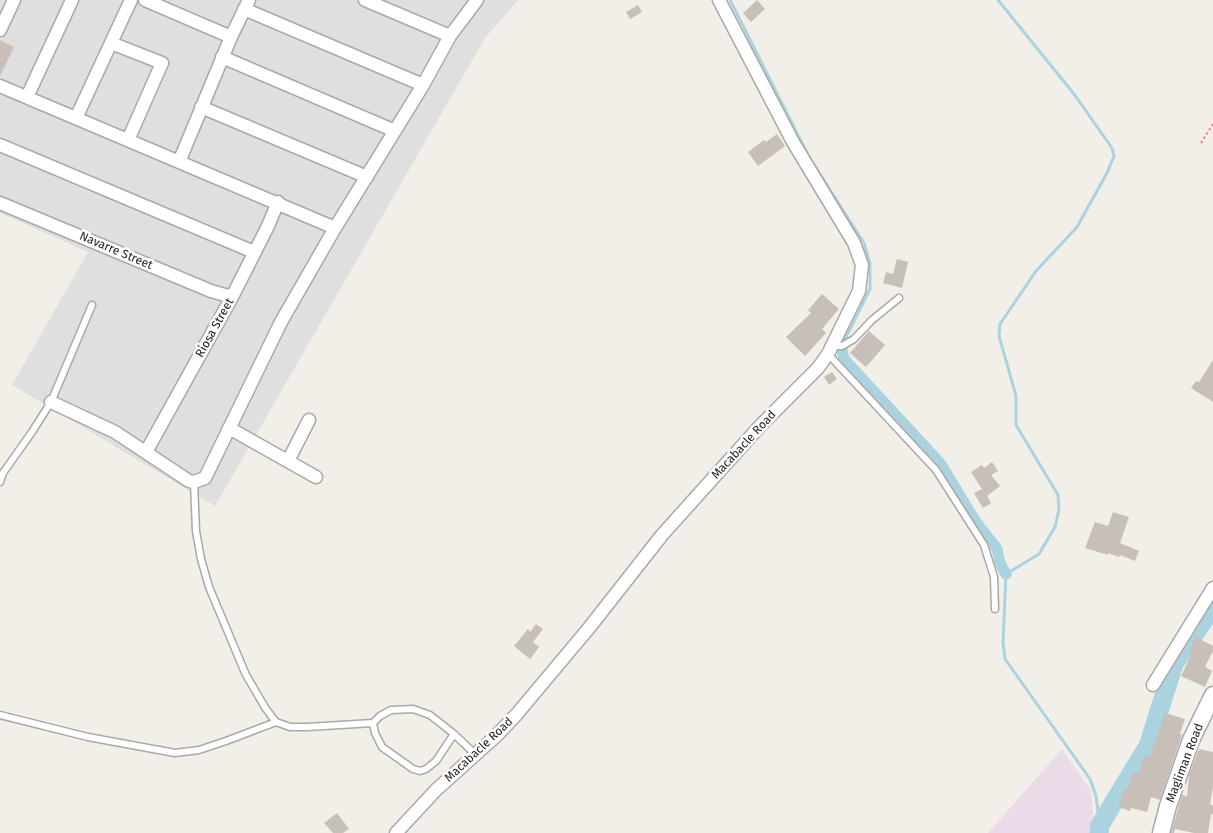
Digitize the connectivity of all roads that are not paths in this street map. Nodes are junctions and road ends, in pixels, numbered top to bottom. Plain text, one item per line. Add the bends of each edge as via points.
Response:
1 (14, 0) edge
2 (72, 0) edge
3 (131, 0) edge
4 (145, 0) edge
5 (365, 0) edge
6 (477, 0) edge
7 (719, 0) edge
8 (247, 4) edge
9 (0, 30) edge
10 (450, 36) junction
11 (230, 37) junction
12 (111, 43) junction
13 (222, 57) junction
14 (423, 85) junction
15 (0, 86) edge
16 (27, 97) junction
17 (201, 107) junction
18 (76, 118) junction
19 (395, 131) junction
20 (128, 140) junction
21 (0, 145) edge
22 (179, 162) junction
23 (367, 177) junction
24 (278, 202) junction
25 (0, 203) edge
26 (336, 228) junction
27 (254, 252) junction
28 (232, 298) junction
29 (900, 298) dead end
30 (92, 305) dead end
31 (831, 349) junction
32 (51, 402) junction
33 (309, 420) dead end
34 (229, 428) junction
35 (146, 452) junction
36 (288, 461) junction
37 (316, 477) dead end
38 (0, 482) edge
39 (194, 482) junction
40 (1213, 588) edge
41 (995, 609) dead end
42 (1152, 684) dead end
43 (1213, 695) edge
44 (0, 715) edge
45 (276, 722) junction
46 (373, 724) junction
47 (454, 734) junction
48 (475, 754) junction
49 (396, 833) edge
50 (1161, 833) edge

1 - 9 street
2 - 16 street
3 - 12 street
4 - 11 street
5 - 10 street
6 - 10 street
7 - 31 street, Macabacle Road via 793,142 859,253 862,265 859,291
8 - 11 street
8 - 14 street
10 - 14 street
11 - 13 street
12 - 18 street
12 - 20 street via 162,63
13 - 17 street
13 - 19 street
14 - 19 street
15 - 16 street
16 - 18 street
17 - 22 street
17 - 23 street
18 - 20 street
19 - 23 street
20 - 22 street
21 - 27 street
22 - 24 street
23 - 26 street
24 - 26 street
24 - 27 street, Riosa Street
25 - 28 street, Navarre Street
26 - 34 street via 281,322
27 - 28 street, Riosa Street
28 - 35 street, Riosa Street
29 - 31 lane via 854,339
30 - 32 lane
31 - 41 lane via 936,470 984,545 994,576
31 - 48 street, Macabacle Road via 818,368 760,426 662,535 543,685
32 - 35 street via 115,432
32 - 38 lane
33 - 36 street
34 - 36 street
34 - 39 street via 205,478
35 - 39 street
36 - 37 street
39 - 45 lane via 196,531 208,588 246,675
40 - 42 street
43 - 50 street, Magliman Road via 1192,740
44 - 45 lane via 88,737 175,753 226,742
45 - 46 lane via 290,727
46 - 47 lane via 391,710 412,709 430,715
46 - 47 lane via 382,747 420,771 436,761
47 - 48 lane
48 - 49 street, Macabacle Road

